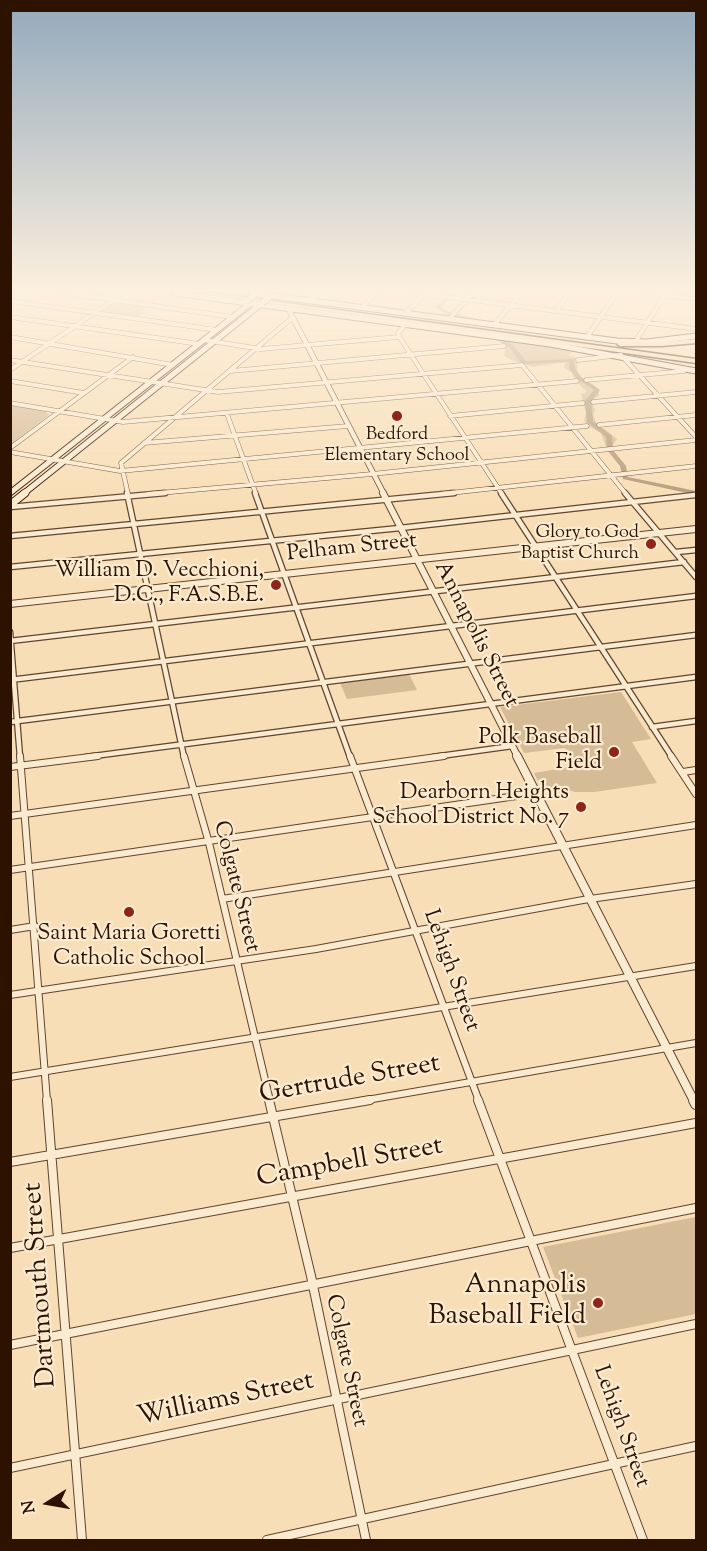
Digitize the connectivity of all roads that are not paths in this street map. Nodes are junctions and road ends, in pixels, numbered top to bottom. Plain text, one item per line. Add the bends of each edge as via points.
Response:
1 (43, 365) edge
2 (122, 365) edge
3 (173, 365) edge
4 (177, 365) edge
5 (236, 365) edge
6 (291, 365) edge
7 (318, 365) edge
8 (417, 365) edge
9 (518, 365) edge
10 (522, 365) edge
11 (629, 365) edge
12 (668, 365) edge
13 (184, 366) joint
14 (229, 371) junction
15 (684, 371) dead end
16 (696, 371) edge
17 (423, 374) junction
18 (638, 375) junction
19 (108, 376) junction
20 (586, 380) dead end
21 (10, 381) edge
22 (577, 381) dead end
23 (151, 382) junction
24 (326, 383) junction
25 (162, 384) junction
26 (539, 385) junction
27 (206, 391) junction
28 (696, 392) edge
29 (84, 393) junction
30 (436, 395) junction
31 (658, 396) junction
32 (593, 402) dead end
33 (10, 403) edge
34 (583, 403) dead end
35 (337, 404) junction
36 (556, 405) junction
37 (60, 411) junction
38 (226, 414) junction
39 (696, 415) edge
40 (450, 416) junction
41 (678, 417) junction
42 (174, 418) junction
43 (105, 419) junction
44 (116, 421) junction
45 (599, 425) dead end
46 (348, 426) junction
47 (587, 426) dead end
48 (572, 427) junction
49 (234, 436) junction
50 (696, 438) edge
51 (465, 439) junction
52 (144, 443) junction
53 (360, 449) junction
54 (10, 450) edge
55 (591, 450) junction
56 (53, 460) junction
57 (242, 460) junction
58 (64, 462) junction
59 (480, 462) junction
60 (120, 463) junction
61 (696, 466) edge
62 (112, 470) junction
63 (122, 471) junction
64 (372, 474) junction
65 (611, 475) junction
66 (252, 485) junction
67 (497, 488) junction
68 (10, 493) edge
69 (695, 495) dead end
70 (128, 497) junction
71 (386, 500) junction
72 (632, 502) junction
73 (10, 506) edge
74 (261, 512) junction
75 (514, 515) junction
76 (134, 525) junction
77 (400, 528) junction
78 (696, 529) edge
79 (657, 532) junction
80 (10, 537) edge
81 (272, 541) junction
82 (533, 545) junction
83 (696, 550) edge
84 (676, 552) junction
85 (139, 555) junction
86 (415, 559) junction
87 (684, 562) junction
88 (10, 567) edge
89 (284, 573) junction
90 (554, 577) junction
91 (696, 577) edge
92 (146, 589) junction
93 (432, 590) junction
94 (696, 596) edge
95 (10, 604) edge
96 (295, 607) junction
97 (576, 611) junction
98 (154, 624) junction
99 (449, 626) junction
100 (10, 632) edge
101 (696, 635) edge
102 (11, 640) edge
103 (309, 642) junction
104 (600, 647) junction
105 (163, 661) junction
106 (469, 663) junction
107 (696, 677) edge
108 (12, 680) edge
109 (324, 681) junction
110 (625, 685) junction
111 (172, 702) junction
112 (490, 703) junction
113 (696, 721) edge
114 (14, 722) edge
115 (338, 724) junction
116 (652, 727) junction
117 (182, 746) junction
118 (512, 746) junction
119 (21, 766) junction
120 (10, 768) edge
121 (354, 768) junction
122 (696, 770) edge
123 (683, 772) junction
124 (194, 791) junction
125 (537, 793) junction
126 (696, 794) edge
127 (26, 814) junction
128 (10, 816) edge
129 (374, 818) junction
130 (696, 825) edge
131 (209, 843) junction
132 (563, 845) junction
133 (31, 868) junction
134 (10, 870) edge
135 (394, 872) junction
136 (696, 884) edge
137 (222, 899) junction
138 (591, 899) junction
139 (35, 926) junction
140 (10, 930) edge
141 (417, 931) junction
142 (236, 961) junction
143 (696, 966) edge
144 (631, 976) junction
145 (40, 991) junction
146 (10, 995) edge
147 (444, 1006) junction
148 (254, 1037) junction
149 (696, 1043) edge
150 (668, 1048) junction
151 (47, 1071) junction
152 (10, 1077) edge
153 (472, 1081) junction
154 (696, 1104) edge
155 (273, 1116) junction
156 (696, 1123) edge
157 (53, 1154) junction
158 (500, 1158) junction
159 (10, 1161) edge
160 (292, 1196) junction
161 (696, 1208) edge
162 (59, 1239) junction
163 (531, 1241) junction
164 (10, 1248) edge
165 (313, 1285) junction
166 (696, 1324) edge
167 (67, 1334) junction
168 (10, 1345) edge
169 (572, 1351) junction
170 (337, 1399) junction
171 (696, 1446) edge
172 (76, 1455) junction
173 (614, 1464) junction
174 (10, 1468) edge
175 (362, 1519) junction
176 (82, 1540) edge
177 (267, 1540) edge
178 (366, 1540) edge
179 (643, 1540) edge

1 - 19 street
2 - 19 street
3 - 23 main road
4 - 13 main road
5 - 14 street
6 - 14 street
7 - 24 street, Annapolis Street
8 - 17 street
9 - 17 street
10 - 26 street
11 - 18 street
12 - 16 main road
13 - 25 main road
14 - 27 street
15 - 18 street
17 - 24 street
17 - 30 street
18 - 20 street
18 - 31 street
19 - 23 street
19 - 29 street
21 - 29 street
22 - 26 street
23 - 25 street
23 - 43 main road
24 - 27 street
24 - 35 street, Annapolis Street
25 - 27 street
25 - 44 main road
26 - 30 street
26 - 36 street
27 - 42 street
28 - 31 street
29 - 37 street
30 - 35 street
30 - 40 street
31 - 32 street
31 - 41 street
33 - 37 street
34 - 36 street
35 - 38 street
35 - 46 street, Annapolis Street
36 - 40 street
36 - 48 street
37 - 43 street
37 - 54 street
38 - 42 street
38 - 49 street, Lehigh Street
39 - 41 street
40 - 51 street
41 - 45 street
41 - 50 street
42 - 44 street
42 - 52 street
43 - 44 street
43 - 56 main road
44 - 58 main road
46 - 49 street
46 - 53 street, Annapolis Street
47 - 48 street
48 - 51 street
48 - 55 street
49 - 52 street
49 - 57 street, Lehigh Street
50 - 55 street
51 - 53 street
51 - 59 street
52 - 60 street
53 - 57 street
53 - 64 street, Annapolis Street
54 - 56 street
55 - 59 street
55 - 65 street
56 - 58 street
56 - 68 main road
57 - 63 street
57 - 66 street, Lehigh Street
58 - 62 street
58 - 73 main road
59 - 64 street
59 - 67 street
60 - 62 street
60 - 63 street, Colgate Street
61 - 65 street
62 - 63 street
63 - 70 street, Colgate Street
64 - 66 street
64 - 71 street, Annapolis Street
65 - 67 street
65 - 72 street
66 - 70 street
66 - 74 street, Lehigh Street
67 - 71 street
67 - 75 street
69 - 72 street
70 - 73 street
70 - 76 street, Colgate Street
71 - 74 street
71 - 77 street, Annapolis Street
72 - 75 street
72 - 79 street
74 - 76 street
74 - 81 street, Lehigh Street
75 - 77 street
75 - 82 street
76 - 80 street
76 - 85 street, Colgate Street
77 - 81 street
77 - 86 street, Annapolis Street
78 - 79 street, Pelham Street
79 - 82 street, Pelham Street
79 - 84 street
81 - 85 street
81 - 89 street, Lehigh Street
82 - 86 street, Pelham Street
82 - 90 street
83 - 84 street
84 - 87 street
85 - 88 street
85 - 92 street, Colgate Street
86 - 89 street, Pelham Street
86 - 93 street, Annapolis Street
87 - 90 street
87 - 91 street
89 - 92 street, Pelham Street
89 - 96 street, Lehigh Street
90 - 93 street
90 - 97 street
92 - 95 street, Pelham Street
92 - 98 street, Colgate Street
93 - 96 street
93 - 99 street, Annapolis Street
94 - 97 street
96 - 98 street
96 - 103 street, Lehigh Street
97 - 99 street
97 - 104 street
98 - 102 street
98 - 105 street, Colgate Street
99 - 103 street
99 - 106 street, Annapolis Street
100 - 102 street, Dartmouth Street
101 - 104 street
102 - 108 street, Dartmouth Street
103 - 105 street
103 - 109 street, Lehigh Street
104 - 106 street
104 - 110 street
105 - 108 street
105 - 111 street, Colgate Street
106 - 109 street
106 - 112 street, Annapolis Street
107 - 110 street
108 - 114 street, Dartmouth Street
109 - 111 street
109 - 115 street, Lehigh Street
110 - 112 street
110 - 116 street
111 - 114 street
111 - 117 street, Colgate Street
112 - 115 street
112 - 118 street, Annapolis Street
113 - 116 street
114 - 119 street, Dartmouth Street
115 - 117 street
115 - 121 street, Lehigh Street
116 - 123 street
117 - 119 street
117 - 124 street, Colgate Street
118 - 121 street
118 - 125 street, Annapolis Street
119 - 120 street
119 - 127 street, Dartmouth Street
121 - 124 street
121 - 129 street, Lehigh Street
122 - 123 street
123 - 126 street
124 - 127 street
124 - 131 street, Colgate Street
125 - 129 street
125 - 132 street, Annapolis Street
127 - 128 street
127 - 133 street, Dartmouth Street
129 - 131 street
129 - 135 street, Lehigh Street
130 - 132 street
131 - 133 street
131 - 137 street, Colgate Street
132 - 135 street
132 - 138 street, Annapolis Street
133 - 134 street
133 - 139 street, Dartmouth Street
135 - 137 street
135 - 141 street, Lehigh Street
136 - 138 street
137 - 142 street, Colgate Street
138 - 141 street
138 - 144 street, Annapolis Street
139 - 140 street
139 - 145 street, Dartmouth Street
141 - 142 street
141 - 147 street, Lehigh Street
142 - 145 street
142 - 148 street, Colgate Street
143 - 144 street
144 - 147 street
144 - 150 street, Annapolis Street
145 - 146 street
145 - 151 street, Dartmouth Street
147 - 148 street
147 - 153 street, Lehigh Street
148 - 151 street
148 - 155 street, Colgate Street
149 - 150 street, Gertrude Street
150 - 153 street, Gertrude Street
150 - 154 street, Annapolis Street
151 - 152 street
151 - 157 street, Dartmouth Street
153 - 155 street, Gertrude Street
153 - 158 street, Lehigh Street
155 - 157 street, Gertrude Street
155 - 160 street, Colgate Street
156 - 158 street, Campbell Street
157 - 159 street, Gertrude Street
157 - 162 street, Dartmouth Street
158 - 160 street, Campbell Street
158 - 163 street, Lehigh Street
160 - 162 street, Campbell Street
160 - 165 street, Colgate Street
161 - 163 street
162 - 164 street, Campbell Street
162 - 167 street, Dartmouth Street
163 - 165 street
163 - 169 street, Lehigh Street
165 - 167 street
165 - 170 street, Colgate Street
166 - 169 street, Williams Street
167 - 168 street
167 - 172 street, Dartmouth Street
169 - 170 street, Williams Street
169 - 173 street, Lehigh Street
170 - 172 street, Williams Street
170 - 175 street, Colgate Street
171 - 173 street
172 - 174 street, Williams Street
172 - 176 street, Dartmouth Street
173 - 175 street
173 - 179 street, Lehigh Street
175 - 177 street
175 - 178 street, Colgate Street

